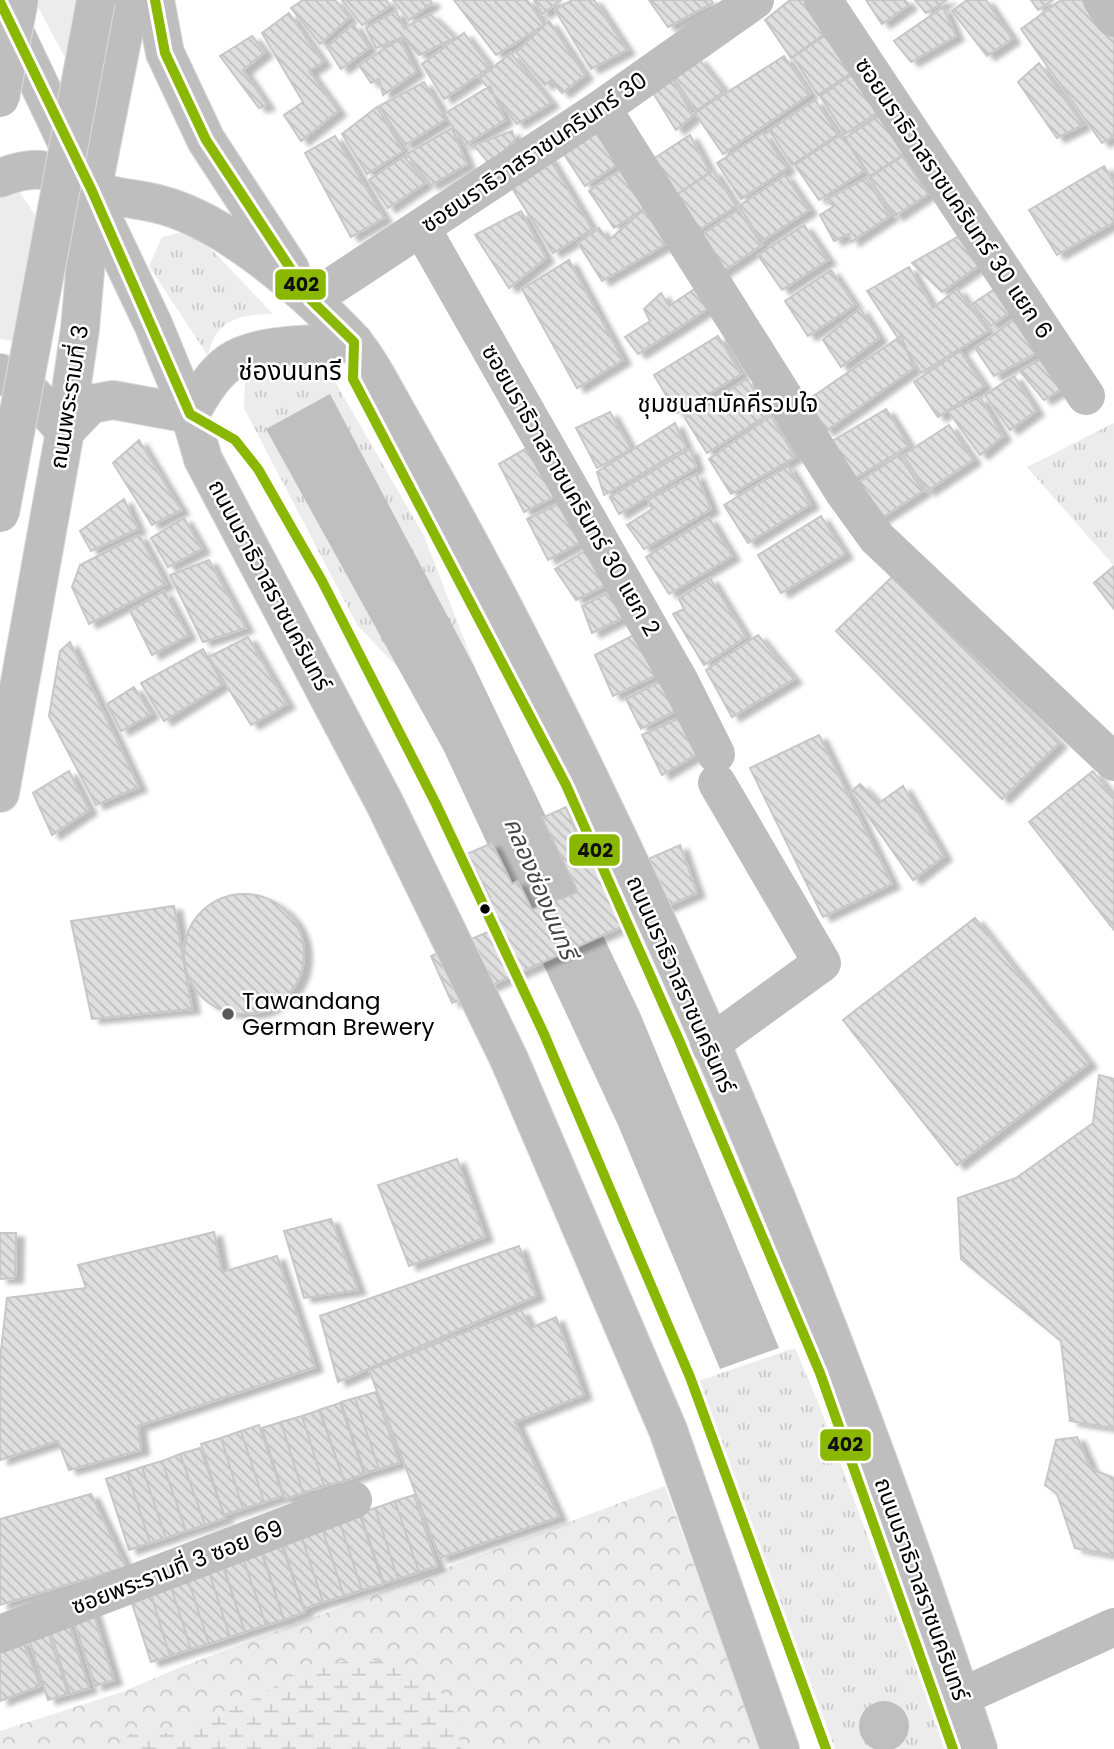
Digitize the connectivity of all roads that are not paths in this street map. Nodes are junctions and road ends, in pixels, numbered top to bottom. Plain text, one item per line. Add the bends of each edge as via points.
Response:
1 (19, 0) edge
2 (96, 0) edge
3 (130, 0) edge
4 (155, 0) edge
5 (755, 0) edge
6 (822, 0) edge
7 (1102, 0) edge
8 (0, 2) edge
9 (1114, 18) edge
10 (0, 98) edge
11 (602, 108) junction
12 (0, 178) edge
13 (92, 191) junction
14 (422, 229) junction
15 (311, 300) junction
16 (354, 342) junction
17 (0, 373) edge
18 (1086, 396) dead end
19 (190, 414) junction
20 (65, 431) junction
21 (0, 513) edge
22 (1114, 762) edge
23 (0, 793) edge
24 (709, 1045) junction
25 (353, 1500) dead end
26 (1114, 1627) edge
27 (0, 1634) edge
28 (961, 1697) junction
29 (780, 1749) edge
30 (978, 1749) edge

1 - 10 main road, bridge
2 - 21 main road, ถนนพระรามที่ 3, bridge
3 - 13 main road, ถนนพระรามที่ 3
4 - 15 main road via 165,53 206,140
5 - 11 main road, ซอยนราธิวาสราชนครินทร์ 30
6 - 18 main road, ซอยนราธิวาสราชนครินทร์ 30 แยก 6
7 - 9 main road
8 - 13 main road, ถนนนราธิวาสราชนครินทร์
11 - 14 main road, ซอยนราธิวาสราชนครินทร์ 30
11 - 22 main road via 877,538
12 - 13 main road, ถนนนราธิวาสราชนครินทร์ via 24,169 53,170
13 - 15 main road, ถนนนราธิวาสราชนครินทร์ via 158,204 191,216 229,235
13 - 19 main road, ถนนนราธิวาสราชนครินทร์
13 - 20 main road, ถนนพระรามที่ 3 via 80,329
14 - 15 main road, ซอยนราธิวาสราชนครินทร์ 30
14 - 24 main road, ซอยนราธิวาสราชนครินทร์ 30 แยก 2 via 680,682 717,769 822,963
15 - 16 main road, ถนนนราธิวาสราชนครินทร์
16 - 19 main road via 262,349 231,361 207,385
16 - 24 main road, ถนนนราธิวาสราชนครินทร์ via 448,502 523,645
17 - 20 main road via 27,388
19 - 20 main road via 113,400 91,404
19 - 29 main road, ถนนนราธิวาสราชนครินทร์ via 203,459 385,804 509,1059 668,1430
20 - 23 main road, ถนนพระรามที่ 3
24 - 28 main road, ถนนนราธิวาสราชนครินทร์ via 828,1334
25 - 27 main road, ซอยพระรามที่ 3 ซอย 69
26 - 28 main road
28 - 30 main road, ถนนนราธิวาสราชนครินทร์

